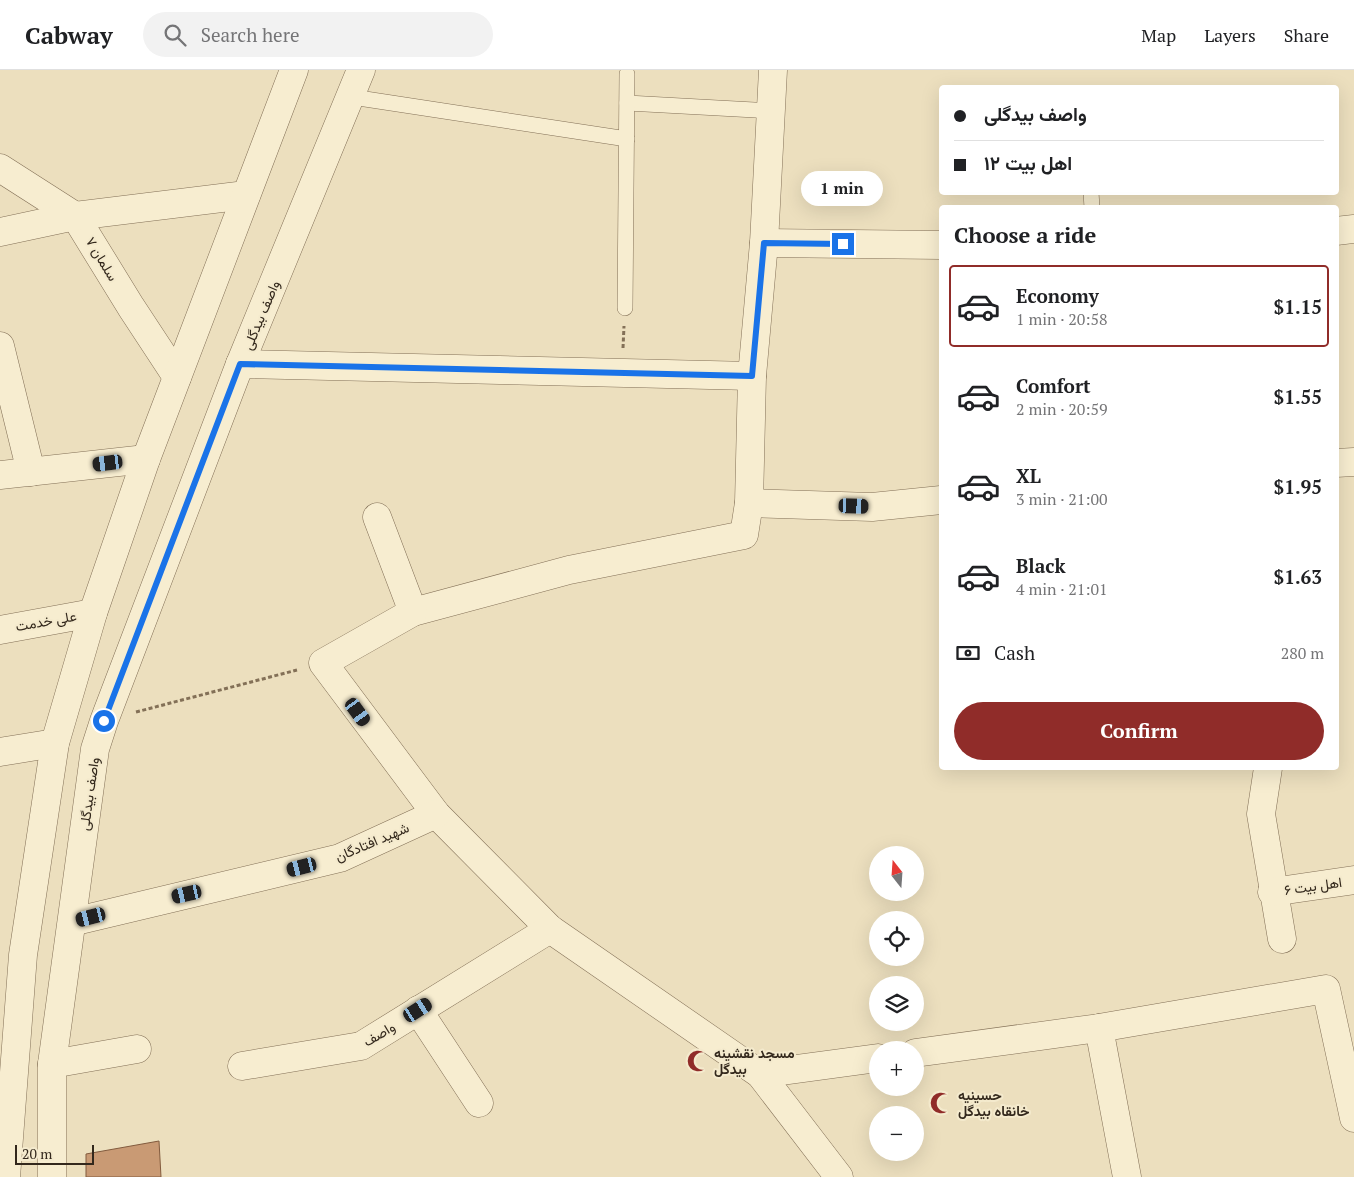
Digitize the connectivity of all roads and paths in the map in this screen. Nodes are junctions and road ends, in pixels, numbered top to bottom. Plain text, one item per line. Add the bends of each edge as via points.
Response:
1 (294, 70) edge
2 (361, 70) edge
3 (773, 70) edge
4 (628, 74) dead end
5 (352, 97) junction
6 (627, 103) junction
7 (771, 111) junction
8 (627, 139) junction
9 (0, 168) edge
10 (246, 195) junction
11 (75, 216) junction
12 (1354, 229) edge
13 (1339, 231) edge
14 (0, 232) edge
15 (764, 243) junction
16 (939, 245) edge
17 (625, 308) joint
18 (0, 346) edge
19 (240, 364) junction
20 (622, 373) junction
21 (752, 376) junction
22 (177, 377) junction
23 (146, 459) junction
24 (1354, 462) edge
25 (1339, 463) edge
26 (31, 472) junction
27 (0, 475) edge
28 (939, 500) edge
29 (749, 503) junction
30 (377, 517) dead end
31 (413, 612) junction
32 (92, 613) junction
33 (0, 630) edge
34 (323, 663) junction
35 (104, 721) junction
36 (55, 743) junction
37 (95, 749) junction
38 (0, 752) edge
39 (1268, 770) edge
40 (436, 814) junction
41 (1354, 880) edge
42 (1272, 892) junction
43 (72, 922) junction
44 (550, 929) junction
45 (1282, 940) dead end
46 (418, 1010) junction
47 (1099, 1028) junction
48 (137, 1049) dead end
49 (924, 1052) edge
50 (869, 1059) edge
51 (52, 1064) junction
52 (242, 1066) dead end
53 (760, 1074) junction
54 (479, 1103) dead end
55 (1354, 1118) edge
56 (6, 1177) edge
57 (52, 1177) edge
58 (839, 1177) edge
59 (1127, 1177) edge

1 - 10 street
2 - 5 street, واصف بیدگلی
3 - 7 street
4 - 6 lane
5 - 8 lane
5 - 19 street, واصف بیدگلی
6 - 7 lane
6 - 8 lane
7 - 15 street
8 - 17 lane
9 - 11 street, سلمان ۷
10 - 11 street
10 - 22 street
11 - 14 street
11 - 22 street, سلمان ۷
12 - 13 street
15 - 16 street
15 - 21 street
17 - 20 path
18 - 26 street
19 - 20 street
19 - 35 street, واصف بیدگلی
20 - 21 street
21 - 29 street
22 - 23 street
23 - 26 street
23 - 32 street
24 - 25 street
26 - 27 street
28 - 29 street via 872,507
29 - 31 street via 744,534 569,570
30 - 31 street
31 - 34 street
32 - 33 street, علی خدمت
32 - 36 street
34 - 35 path
34 - 40 street
35 - 37 street, واصف بیدگلی
36 - 37 street
36 - 38 street
36 - 56 street via 23,955
37 - 43 street, واصف بیدگلی
39 - 42 street via 1260,814
40 - 43 street, شهید افتادگان via 340,858
40 - 44 street
41 - 42 street, اهل بیت ۶
42 - 45 street
43 - 51 street, واصف بیدگلی
44 - 46 street, واصف
44 - 53 street
46 - 52 street, واصف via 361,1046
46 - 54 street
47 - 49 street
47 - 55 street via 1326,989
47 - 59 street
48 - 51 street
50 - 53 street
51 - 57 street, واصف بیدگلی
53 - 58 street

